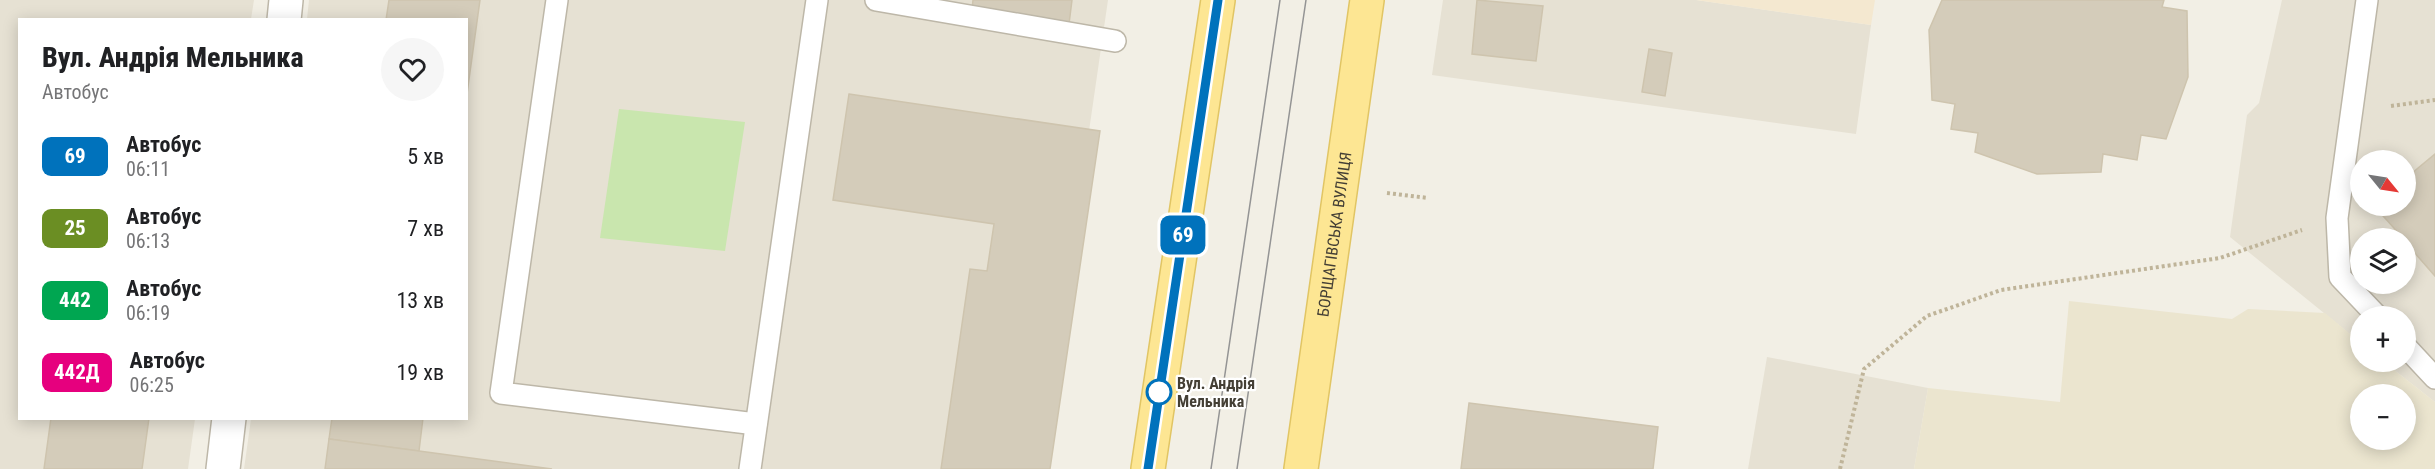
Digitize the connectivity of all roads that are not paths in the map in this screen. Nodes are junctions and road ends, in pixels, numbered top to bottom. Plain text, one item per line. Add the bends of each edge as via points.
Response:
1 (286, 0) edge
2 (557, 0) edge
3 (817, 0) edge
4 (876, 0) edge
5 (1218, 0) edge
6 (1367, 0) edge
7 (2367, 0) edge
8 (284, 18) edge
9 (1115, 41) dead end
10 (2368, 306) edge
11 (2416, 358) edge
12 (2435, 378) edge
13 (230, 420) edge
14 (756, 424) junction
15 (222, 469) edge
16 (750, 469) edge
17 (1148, 469) edge
18 (1301, 469) edge

1 - 8 street
2 - 14 lane via 501,393
3 - 14 lane
4 - 9 lane
5 - 17 main road
6 - 18 main road, БОРЩАГІВСЬКА ВУЛИЦЯ
7 - 10 lane via 2337,218 2340,277
11 - 12 lane
13 - 15 street
14 - 16 lane

